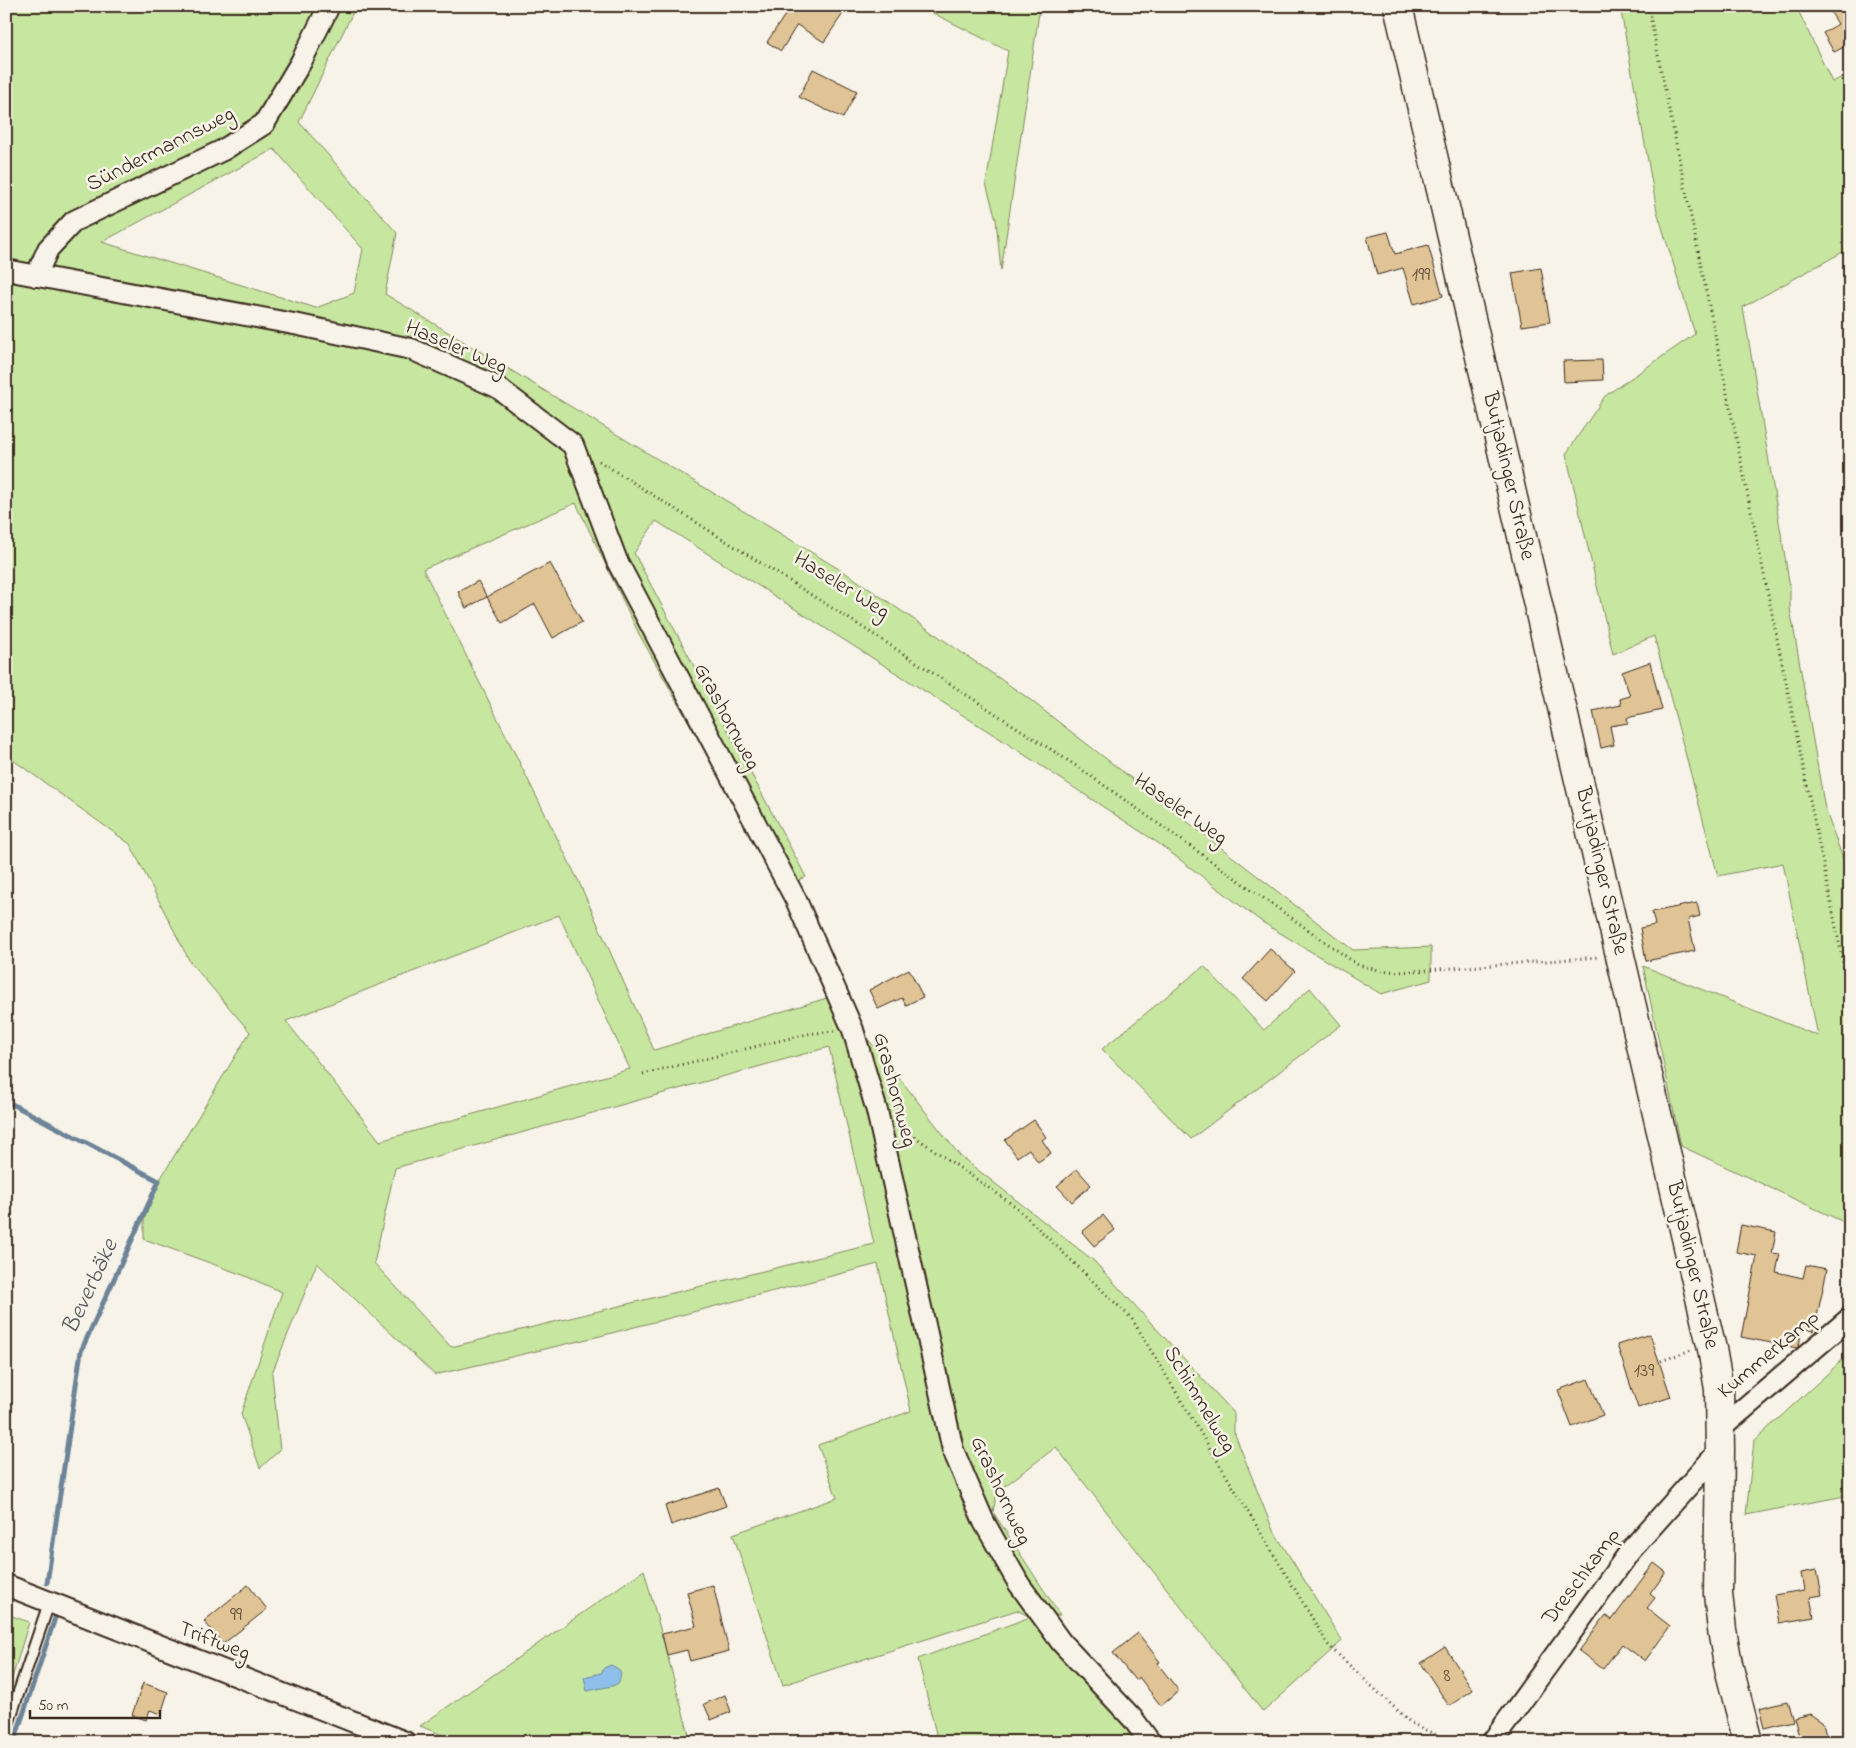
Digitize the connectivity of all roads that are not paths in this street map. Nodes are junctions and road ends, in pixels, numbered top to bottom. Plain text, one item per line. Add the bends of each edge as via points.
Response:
1 (329, 6) edge
2 (1398, 6) edge
3 (6, 270) edge
4 (36, 276) junction
5 (573, 445) joint
6 (1850, 1318) edge
7 (1720, 1439) junction
8 (6, 1585) edge
9 (49, 1603) junction
10 (6, 1730) edge
11 (405, 1742) edge
12 (1150, 1742) edge
13 (1492, 1742) edge
14 (1748, 1742) edge

1 - 4 street, Sündermannsweg via 264,124 223,150 74,220 48,249
2 - 7 street, Butjadinger Straße via 1607,959 1712,1349 1719,1389
3 - 4 street, Haseler Weg
4 - 5 street, Haseler Weg via 410,349 497,387
5 - 12 street, Grashornweg via 617,561 796,900 852,1030 877,1110 953,1450 984,1522 1019,1584 1061,1642 1133,1718
6 - 7 street, Kummerkamp
7 - 13 street, Dreschkamp via 1631,1550
7 - 14 street, Butjadinger Straße via 1719,1603 1728,1664
8 - 9 street, Triftweg
9 - 10 lane
9 - 11 street, Triftweg

